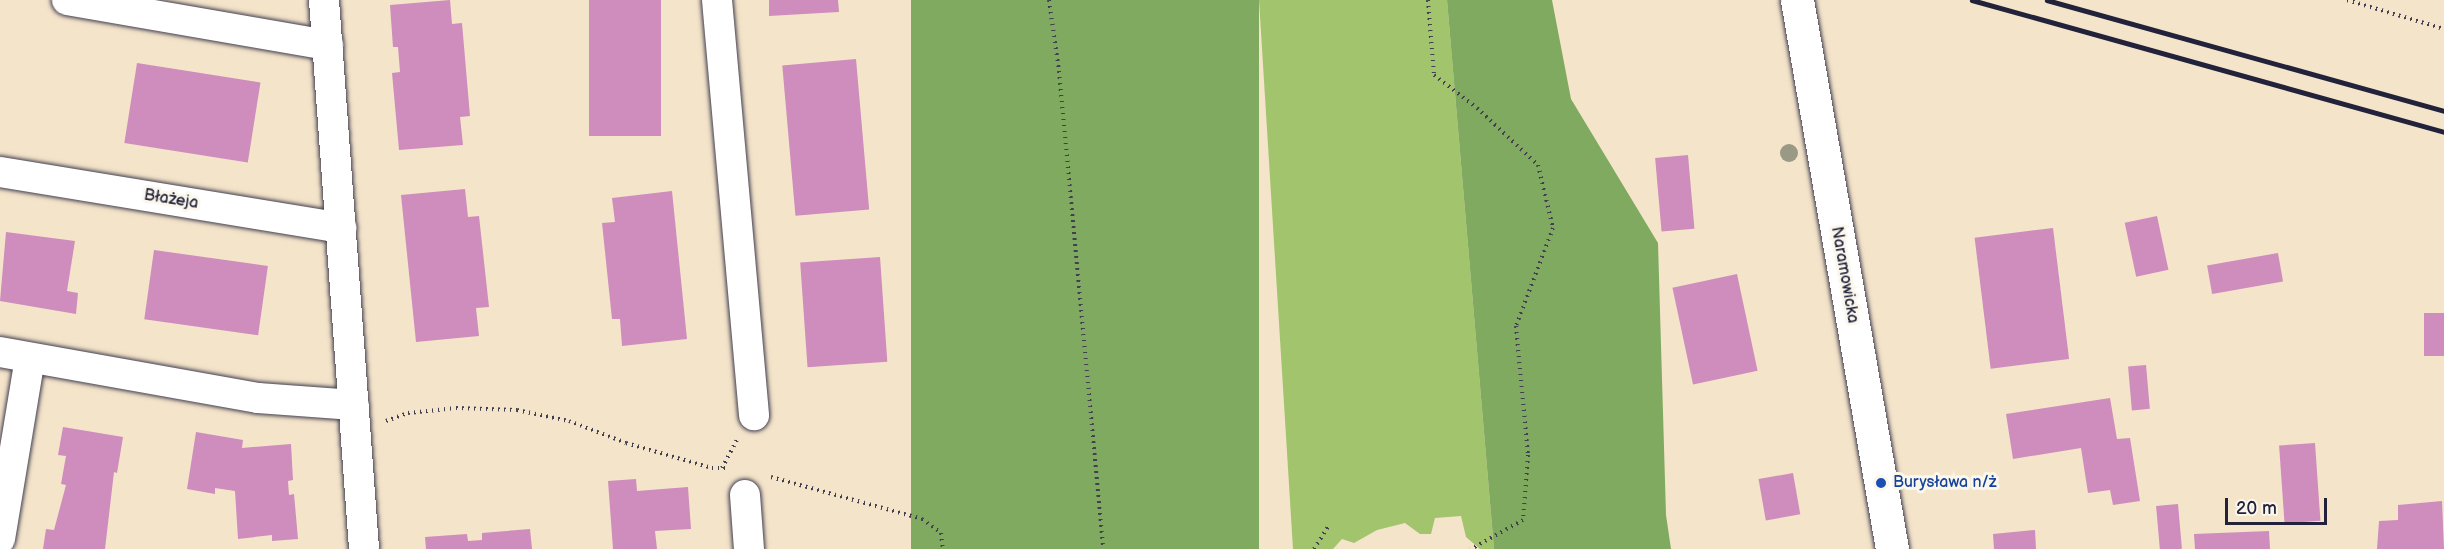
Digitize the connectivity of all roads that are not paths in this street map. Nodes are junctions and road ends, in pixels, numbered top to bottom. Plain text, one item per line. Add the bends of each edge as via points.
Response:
1 (67, 0) edge
2 (324, 0) edge
3 (717, 0) edge
4 (1797, 0) edge
5 (328, 45) junction
6 (0, 172) edge
7 (341, 228) junction
8 (0, 352) edge
9 (30, 358) junction
10 (354, 405) junction
11 (754, 415) road end
12 (739, 482) road end
13 (0, 539) edge
14 (364, 549) edge
15 (749, 549) edge
16 (1892, 549) edge

1 - 5 street
2 - 5 street
3 - 11 street
4 - 16 street, Naramowicka
5 - 7 street
6 - 7 street, Błażeja
7 - 10 street
8 - 9 street
9 - 10 street via 258,398
9 - 13 street
10 - 14 street
12 - 15 street

